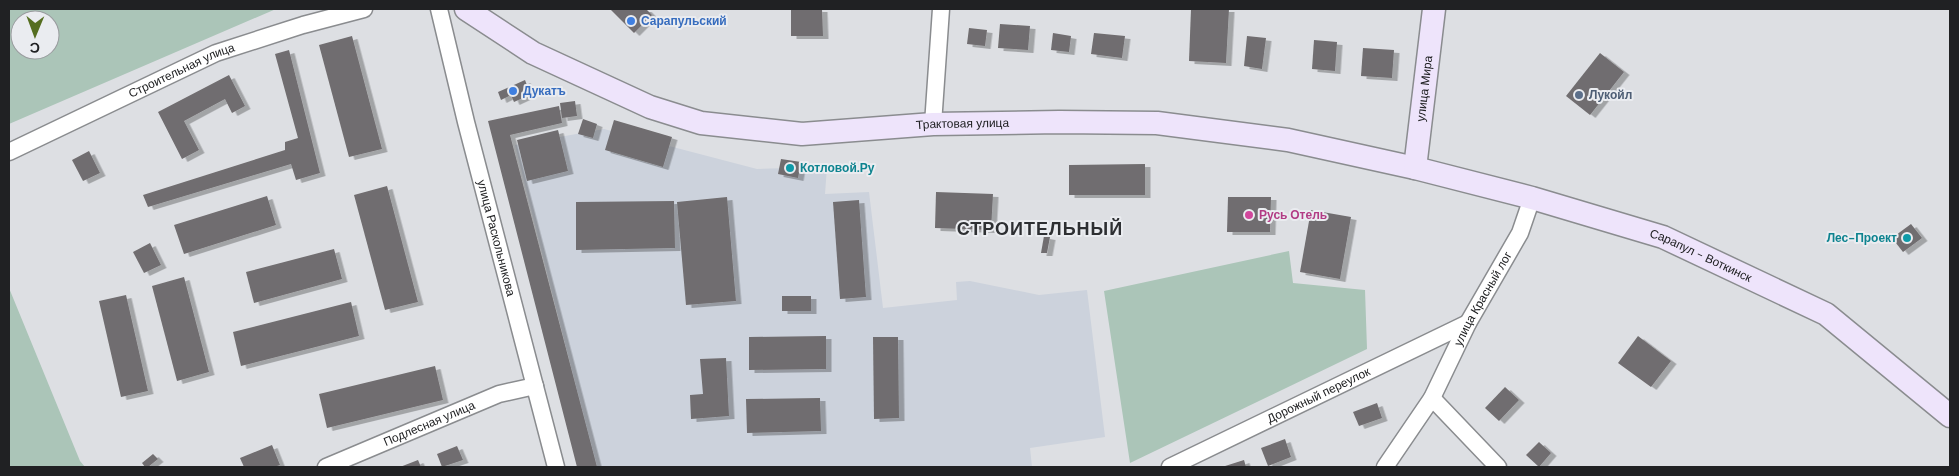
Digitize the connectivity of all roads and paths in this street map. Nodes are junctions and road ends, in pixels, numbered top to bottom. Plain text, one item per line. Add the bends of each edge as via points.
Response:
1 (364, 9) edge
2 (439, 9) edge
3 (466, 9) edge
4 (941, 9) edge
5 (1434, 9) edge
6 (933, 124) junction
7 (9, 152) edge
8 (1414, 168) junction
9 (1532, 198) junction
10 (1468, 323) junction
11 (535, 386) junction
12 (1432, 398) junction
13 (1950, 416) edge
14 (326, 467) edge
15 (556, 467) edge
16 (1170, 467) edge
17 (1385, 467) edge
18 (1498, 467) edge

1 - 7 street, Строительная улица via 216,53
2 - 11 street, улица Раскольникова
3 - 6 main road, Трактовая улица via 533,53 650,107 701,123 802,134
4 - 6 street
5 - 8 main road, улица Мира
6 - 8 main road, Трактовая улица via 1157,123 1288,140
8 - 9 main road, Сарапул - Воткинск
9 - 10 street, улица Красный лог via 1520,233
9 - 13 main road, Сарапул - Воткинск via 1664,237 1826,314
10 - 12 street, улица Красный лог
10 - 16 street, Дорожный переулок
11 - 14 street, Подлесная улица via 499,394
11 - 15 street, улица Раскольникова
12 - 17 street, улица Красный лог
12 - 18 street

